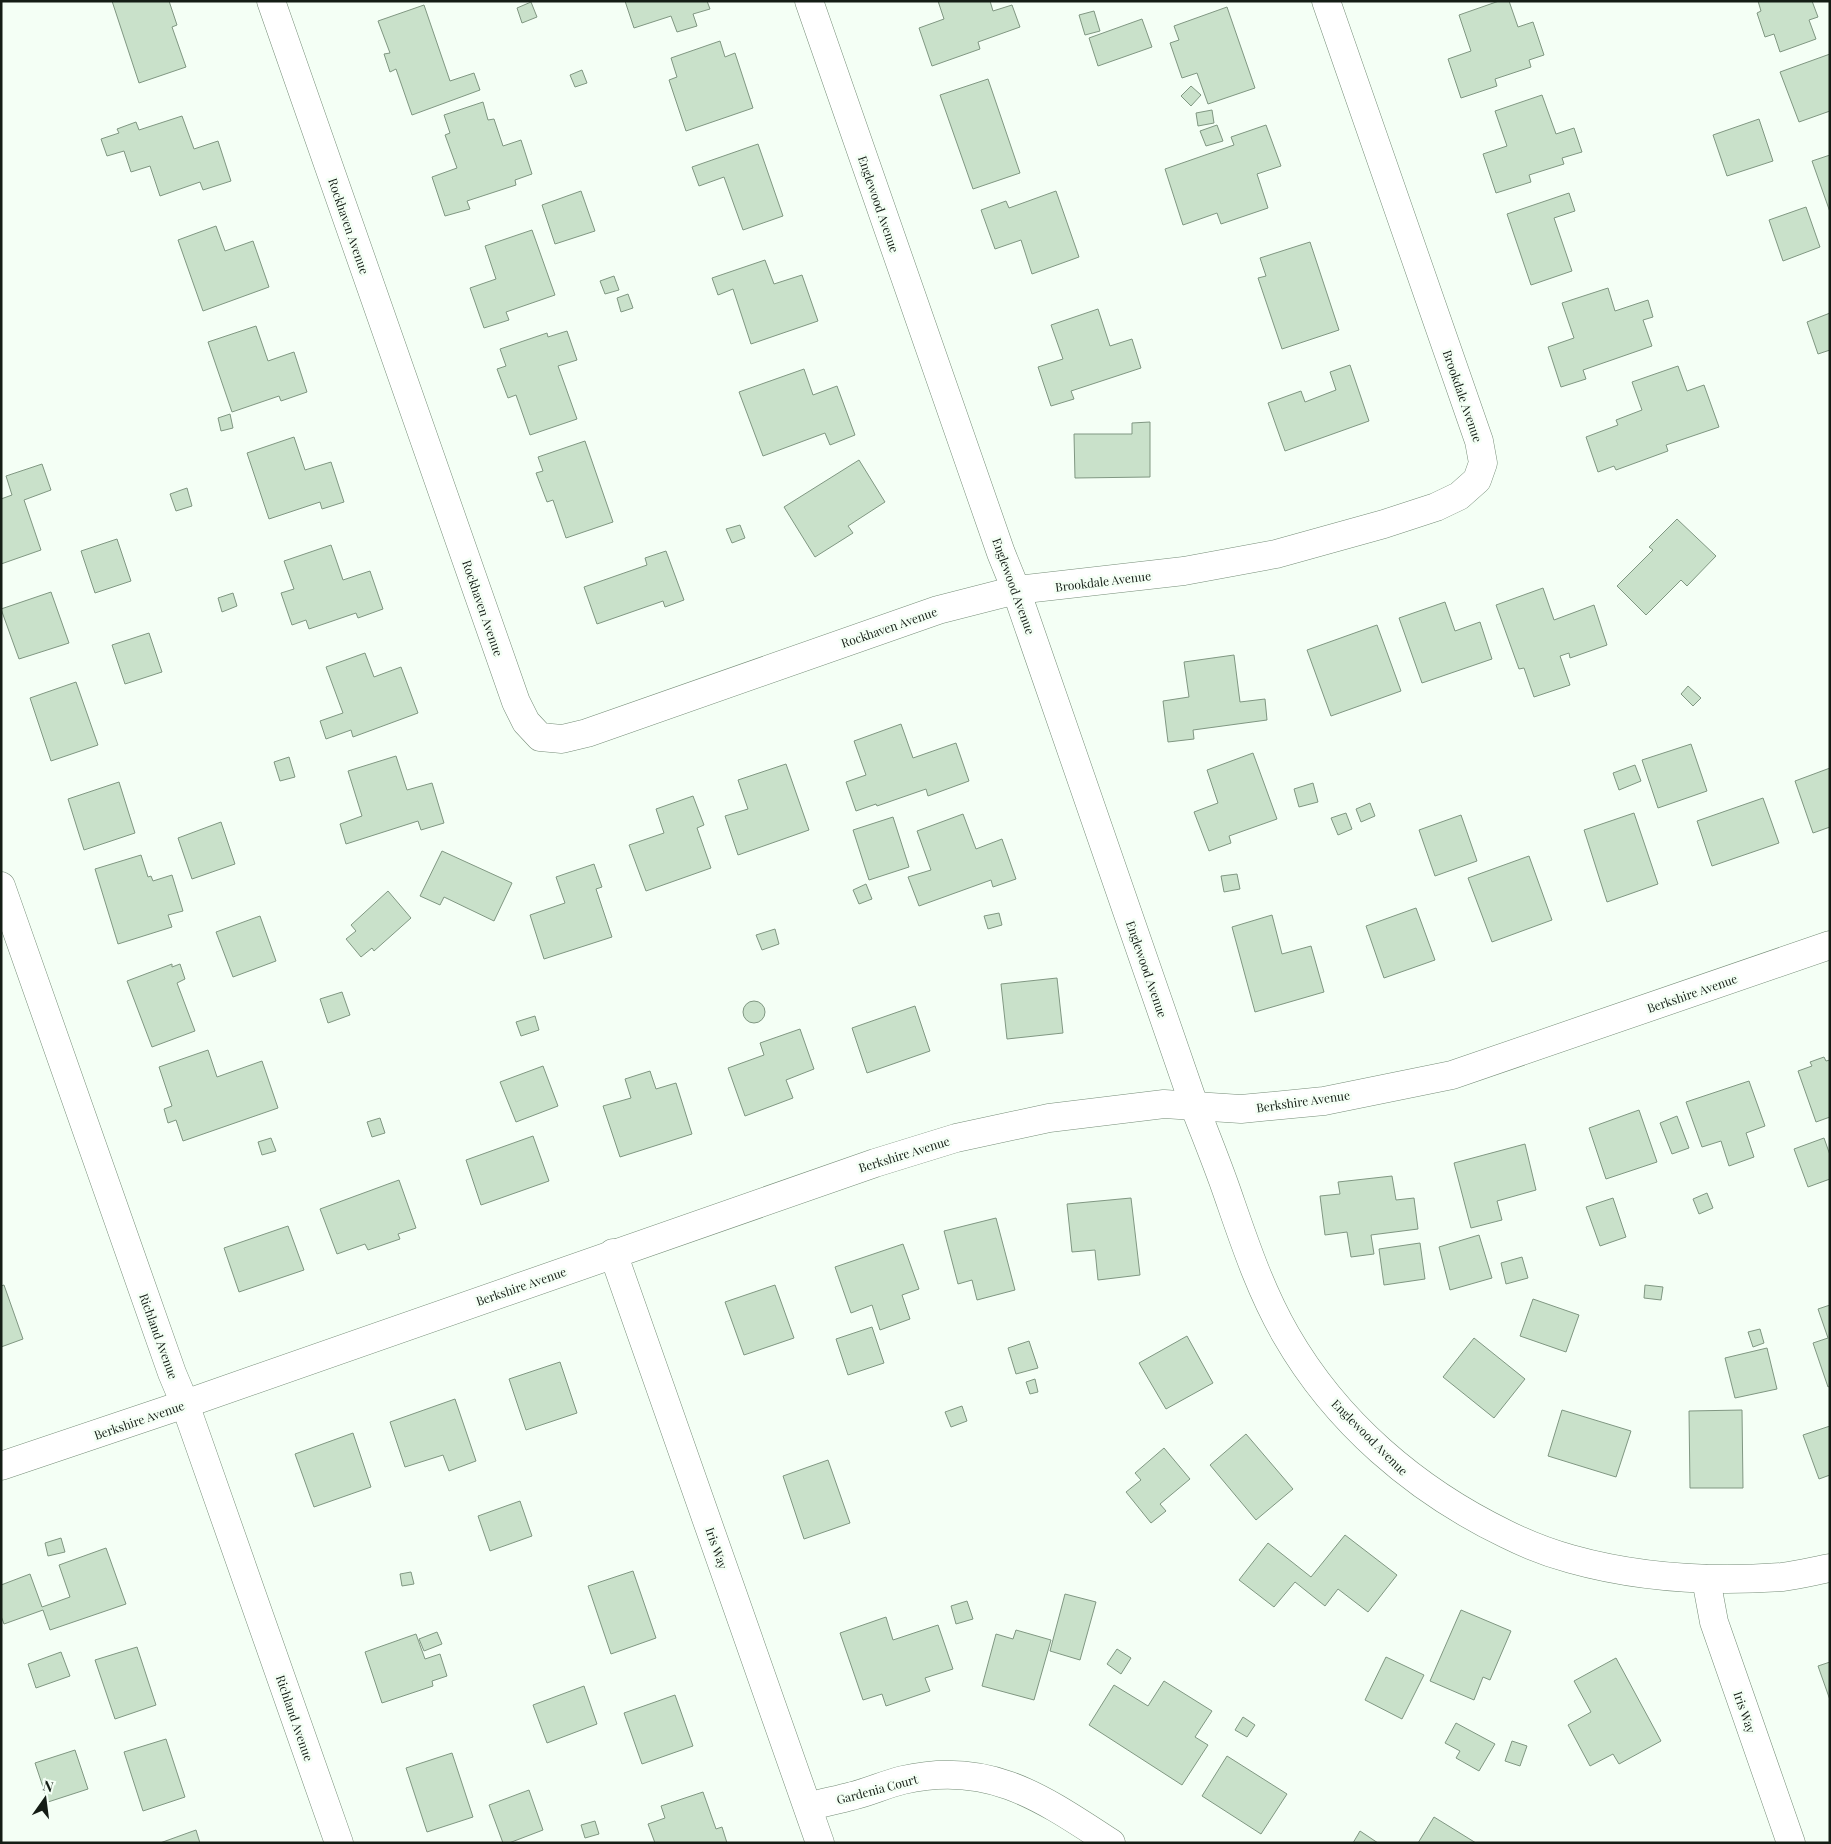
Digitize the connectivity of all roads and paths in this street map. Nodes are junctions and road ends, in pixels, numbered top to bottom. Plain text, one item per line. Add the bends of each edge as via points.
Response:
1 (271, 1) edge
2 (809, 1) edge
3 (1326, 1) edge
4 (1016, 590) junction
5 (1, 886) edge
6 (1830, 945) edge
7 (1194, 1105) junction
8 (613, 1253) junction
9 (185, 1404) junction
10 (1, 1466) edge
11 (1830, 1568) edge
12 (1706, 1579) junction
13 (808, 1806) junction
14 (339, 1843) edge
15 (820, 1843) edge
16 (1111, 1843) edge
17 (1791, 1843) edge

1 - 4 street, Rockhaven Avenue via 516,702 526,722 540,737 562,739 587,733 938,610
2 - 4 street, Englewood Avenue
3 - 4 street, Brookdale Avenue via 1479,441 1483,463 1478,480 1459,496 1436,506 1276,554 1184,571
4 - 7 street, Englewood Avenue
5 - 9 street, Richland Avenue
6 - 7 street, Berkshire Avenue via 1452,1075 1324,1100 1241,1109
7 - 8 street, Berkshire Avenue via 1164,1104 1049,1118 956,1138
7 - 12 street, Englewood Avenue via 1252,1264 1286,1336 1338,1409 1382,1452 1412,1479 1478,1521 1523,1542 1570,1559 1632,1573
8 - 9 street, Berkshire Avenue
8 - 13 street, Iris Way
9 - 10 street, Berkshire Avenue
9 - 14 street, Richland Avenue
11 - 12 street, Englewood Avenue via 1784,1577
12 - 17 street, Iris Way via 1714,1622
13 - 15 street, Iris Way
13 - 16 street, Gardenia Court via 902,1780 960,1775 999,1782 1029,1792

